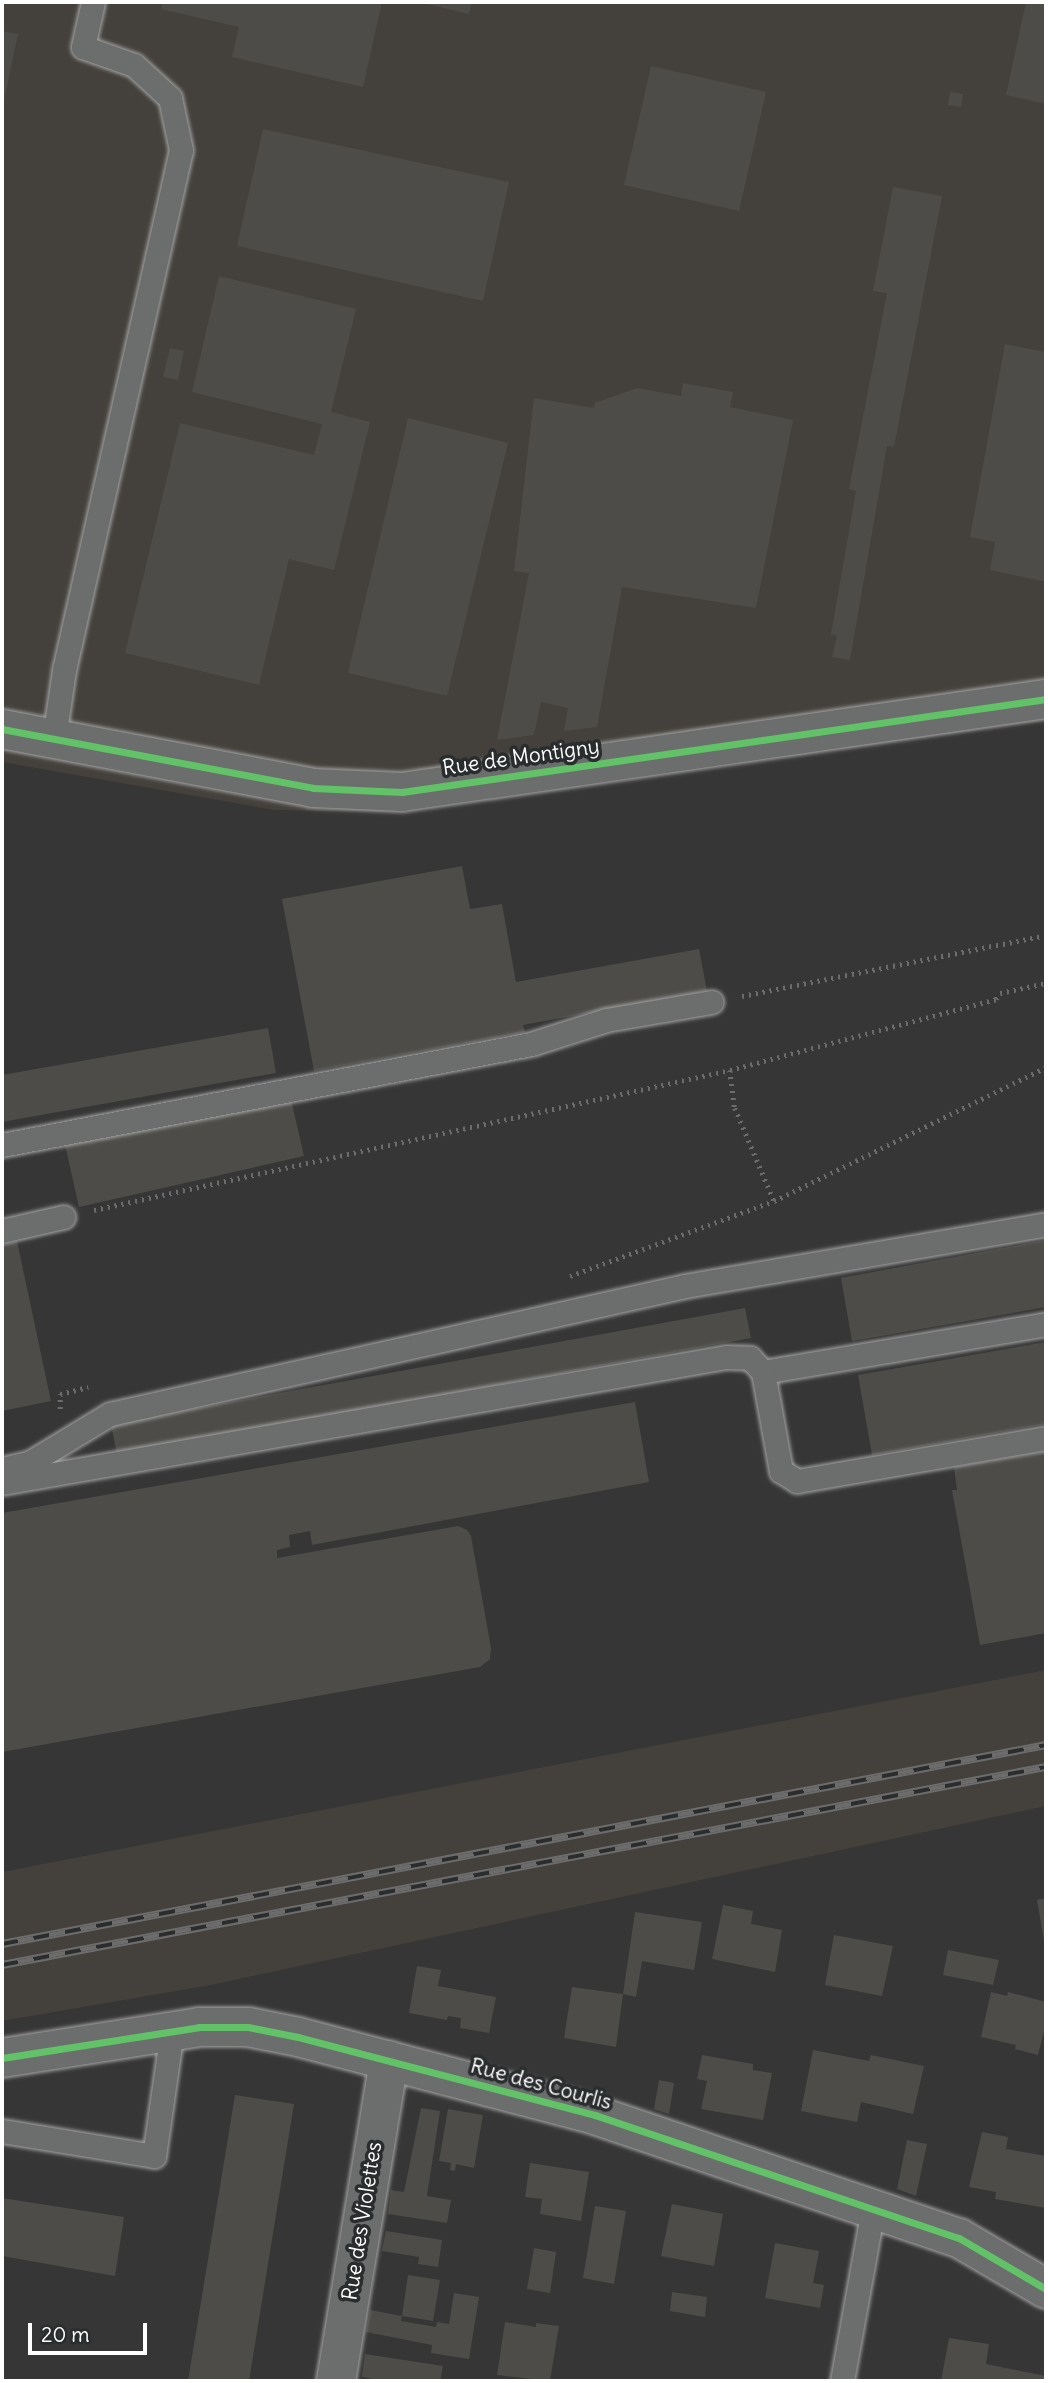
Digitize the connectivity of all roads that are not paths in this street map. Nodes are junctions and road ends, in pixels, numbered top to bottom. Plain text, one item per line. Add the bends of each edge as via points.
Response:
1 (93, 2) edge
2 (1046, 699) edge
3 (2, 729) edge
4 (54, 738) junction
5 (711, 1002) road end
6 (2, 1145) edge
7 (63, 1217) road end
8 (1046, 1224) edge
9 (2, 1231) edge
10 (1046, 1324) edge
11 (764, 1372) junction
12 (1046, 1438) edge
13 (2, 1469) edge
14 (2, 1483) edge
15 (172, 2031) junction
16 (2, 2058) edge
17 (389, 2060) junction
18 (2, 2131) edge
19 (873, 2209) junction
20 (1046, 2289) edge
21 (336, 2381) edge
22 (842, 2381) edge

1 - 4 lane via 83,47 134,65 170,98 181,150 64,670
2 - 4 street, Rue de Montigny via 402,792 313,788
3 - 4 street, Rue de Montigny
5 - 6 lane via 606,1020 531,1044
7 - 9 lane
8 - 13 lane via 685,1286 110,1414 29,1463
10 - 11 lane
11 - 12 lane via 781,1471 797,1480
11 - 14 lane via 750,1357 726,1357
15 - 16 street, Rue des Courlis
15 - 17 street, Rue des Courlis via 248,2027
15 - 18 lane via 154,2156
17 - 19 street, Rue des Courlis via 595,2115
17 - 21 street, Rue des Violettes
19 - 20 street, Rue des Courlis via 959,2238
19 - 22 lane

